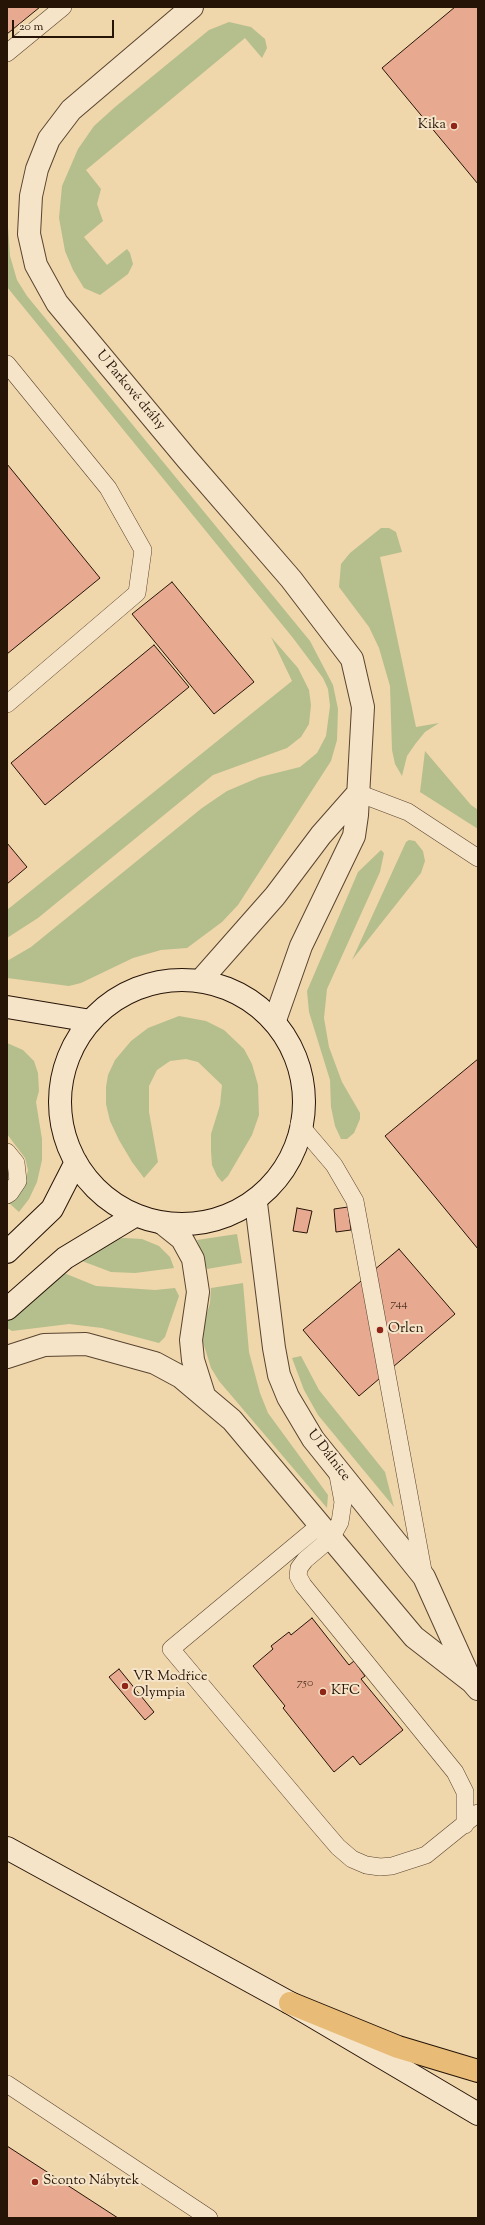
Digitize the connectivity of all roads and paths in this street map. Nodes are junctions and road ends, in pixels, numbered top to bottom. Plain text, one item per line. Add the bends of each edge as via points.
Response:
1 (64, 7) edge
2 (192, 7) edge
3 (7, 53) edge
4 (7, 364) edge
5 (7, 704) edge
6 (358, 793) junction
7 (478, 858) edge
8 (200, 981) junction
9 (7, 1007) edge
10 (91, 1020) junction
11 (274, 1020) junction
12 (299, 1124) junction
13 (7, 1152) edge
14 (76, 1162) junction
15 (7, 1195) edge
16 (256, 1203) junction
17 (136, 1215) junction
18 (162, 1222) junction
19 (7, 1252) edge
20 (7, 1309) edge
21 (7, 1357) edge
22 (204, 1395) junction
23 (336, 1466) junction
24 (325, 1531) junction
25 (424, 1577) junction
26 (475, 1685) edge
27 (478, 1814) edge
28 (465, 1825) junction
29 (7, 1848) edge
30 (290, 2003) junction
31 (478, 2071) edge
32 (7, 2084) edge
33 (478, 2114) edge
34 (209, 2218) edge

1 - 3 lane
2 - 6 street, U Parkové dráhy via 71,110 49,139 34,182 29,234 36,265 57,303 291,579 352,659 363,707
4 - 5 lane via 108,488 143,550 137,592
6 - 7 lane via 408,812
6 - 8 street via 275,896
6 - 11 street, U Parkové dráhy via 354,836 301,946
8 - 10 street via 160,981 144,986 122,995
8 - 11 street via 242,994 264,1009
9 - 10 street
10 - 14 street via 71,1052 64,1070 61,1089 63,1127 67,1145
11 - 12 street via 286,1036 297,1064 302,1104
12 - 16 street via 289,1155 280,1172
12 - 25 lane via 334,1165 355,1201
13 - 15 lane via 16,1163 18,1181
14 - 17 street via 103,1195
14 - 19 street via 52,1209
16 - 18 street via 223,1219 202,1225
16 - 23 street, U Dálnice via 279,1375 288,1397 313,1439
17 - 18 street
17 - 20 street via 65,1258
18 - 22 street, U Dálnice via 182,1239 193,1259 198,1292 191,1340 192,1360
21 - 22 street, U Dálnice via 44,1346 86,1344 155,1363
22 - 24 street, U Dálnice via 232,1420
23 - 24 lane via 342,1490 343,1509 340,1522
23 - 25 street, U Dálnice
24 - 26 street, U Dálnice via 414,1637
24 - 28 lane via 299,1568 298,1576 455,1772 465,1792
24 - 28 lane via 171,1649 325,1832 352,1859 380,1867 409,1862 426,1855
25 - 26 street, U Dálnice
27 - 28 lane
29 - 30 street
30 - 31 highway via 398,2047
30 - 33 street
32 - 34 lane

